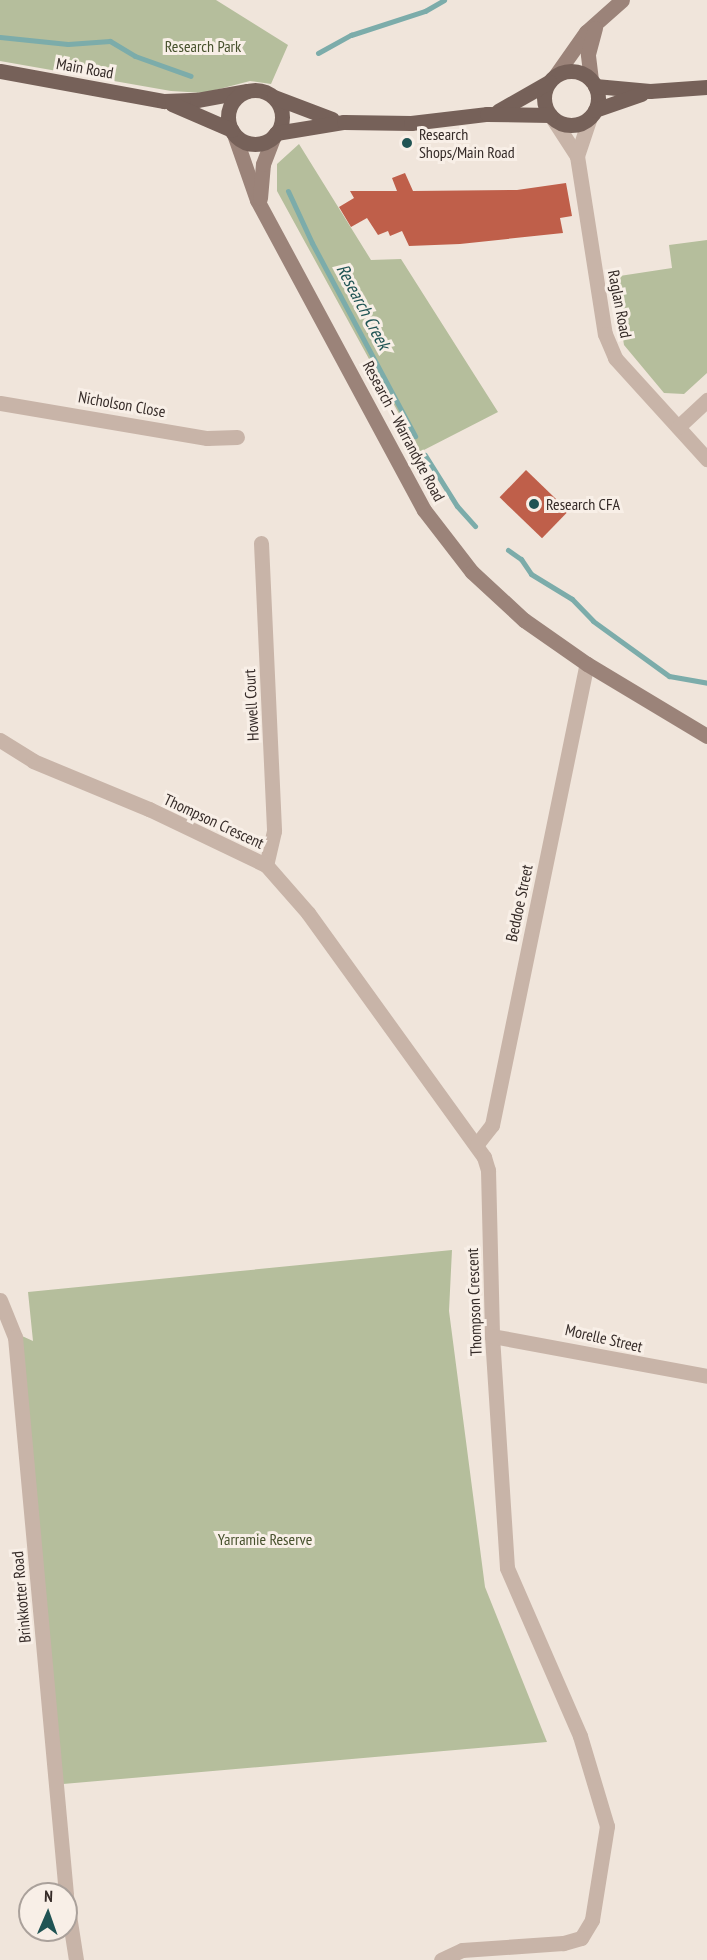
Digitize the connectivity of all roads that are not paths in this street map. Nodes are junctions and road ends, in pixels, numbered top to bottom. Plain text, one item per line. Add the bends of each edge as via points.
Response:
1 (622, 0) edge
2 (600, 20) junction
3 (0, 71) edge
4 (552, 79) junction
5 (593, 83) junction
6 (707, 87) edge
7 (247, 91) junction
8 (650, 91) junction
9 (273, 97) junction
10 (164, 101) junction
11 (593, 113) junction
12 (487, 114) junction
13 (551, 117) junction
14 (344, 122) junction
15 (233, 132) junction
16 (275, 134) junction
17 (577, 156) junction
18 (261, 207) junction
19 (707, 400) edge
20 (0, 404) edge
21 (678, 428) junction
22 (237, 437) dead end
23 (707, 459) edge
24 (261, 543) dead end
25 (587, 664) junction
26 (707, 736) edge
27 (0, 740) edge
28 (266, 866) junction
29 (477, 1144) junction
30 (0, 1300) edge
31 (492, 1336) junction
32 (707, 1376) edge
33 (65, 1882) edge
34 (73, 1942) edge
35 (76, 1960) edge
36 (441, 1960) edge

1 - 2 main road
2 - 4 main road
2 - 5 main road via 589,46
3 - 10 main road, Main Road
4 - 5 main road via 577,72
4 - 12 main road, Main Road via 519,102
4 - 13 main road via 544,102
5 - 8 main road
5 - 11 main road
6 - 8 main road
7 - 9 main road, Main Road via 261,90
7 - 10 main road, Main Road
7 - 15 main road via 231,105 228,118
8 - 11 main road
9 - 14 main road, Main Road
9 - 16 main road via 282,115
10 - 15 main road, Main Road
11 - 13 main road via 576,125
11 - 17 street, Raglan Road
12 - 13 main road, Main Road
12 - 14 main road, Main Road via 411,123
13 - 17 street, Raglan Road
14 - 16 main road, Main Road
15 - 16 main road, Main Road via 254,143
15 - 18 main road, Research – Warrandyte Road
16 - 18 main road, Research – Warrandyte Road via 261,174
17 - 21 street, Raglan Road via 605,334 627,375
18 - 25 main road, Research – Warrandyte Road via 424,510 472,572 524,620
19 - 21 street
20 - 22 street, Nicholson Close via 207,438
21 - 23 street, Raglan Road
24 - 28 street, Howell Court via 274,831
25 - 26 main road, Research – Warrandyte Road
25 - 29 street, Beddoe Street via 492,1125
27 - 28 street, Thompson Crescent via 33,761 149,809
28 - 29 street, Thompson Crescent via 308,913
29 - 31 street, Thompson Crescent via 488,1170
30 - 33 street, Brinkkotter Road via 15,1337
31 - 32 street, Morelle Street
31 - 36 street, Thompson Crescent via 507,1568 580,1736 608,1826 592,1920 581,1938 563,1943 462,1950
34 - 35 street, Brinkkotter Road

